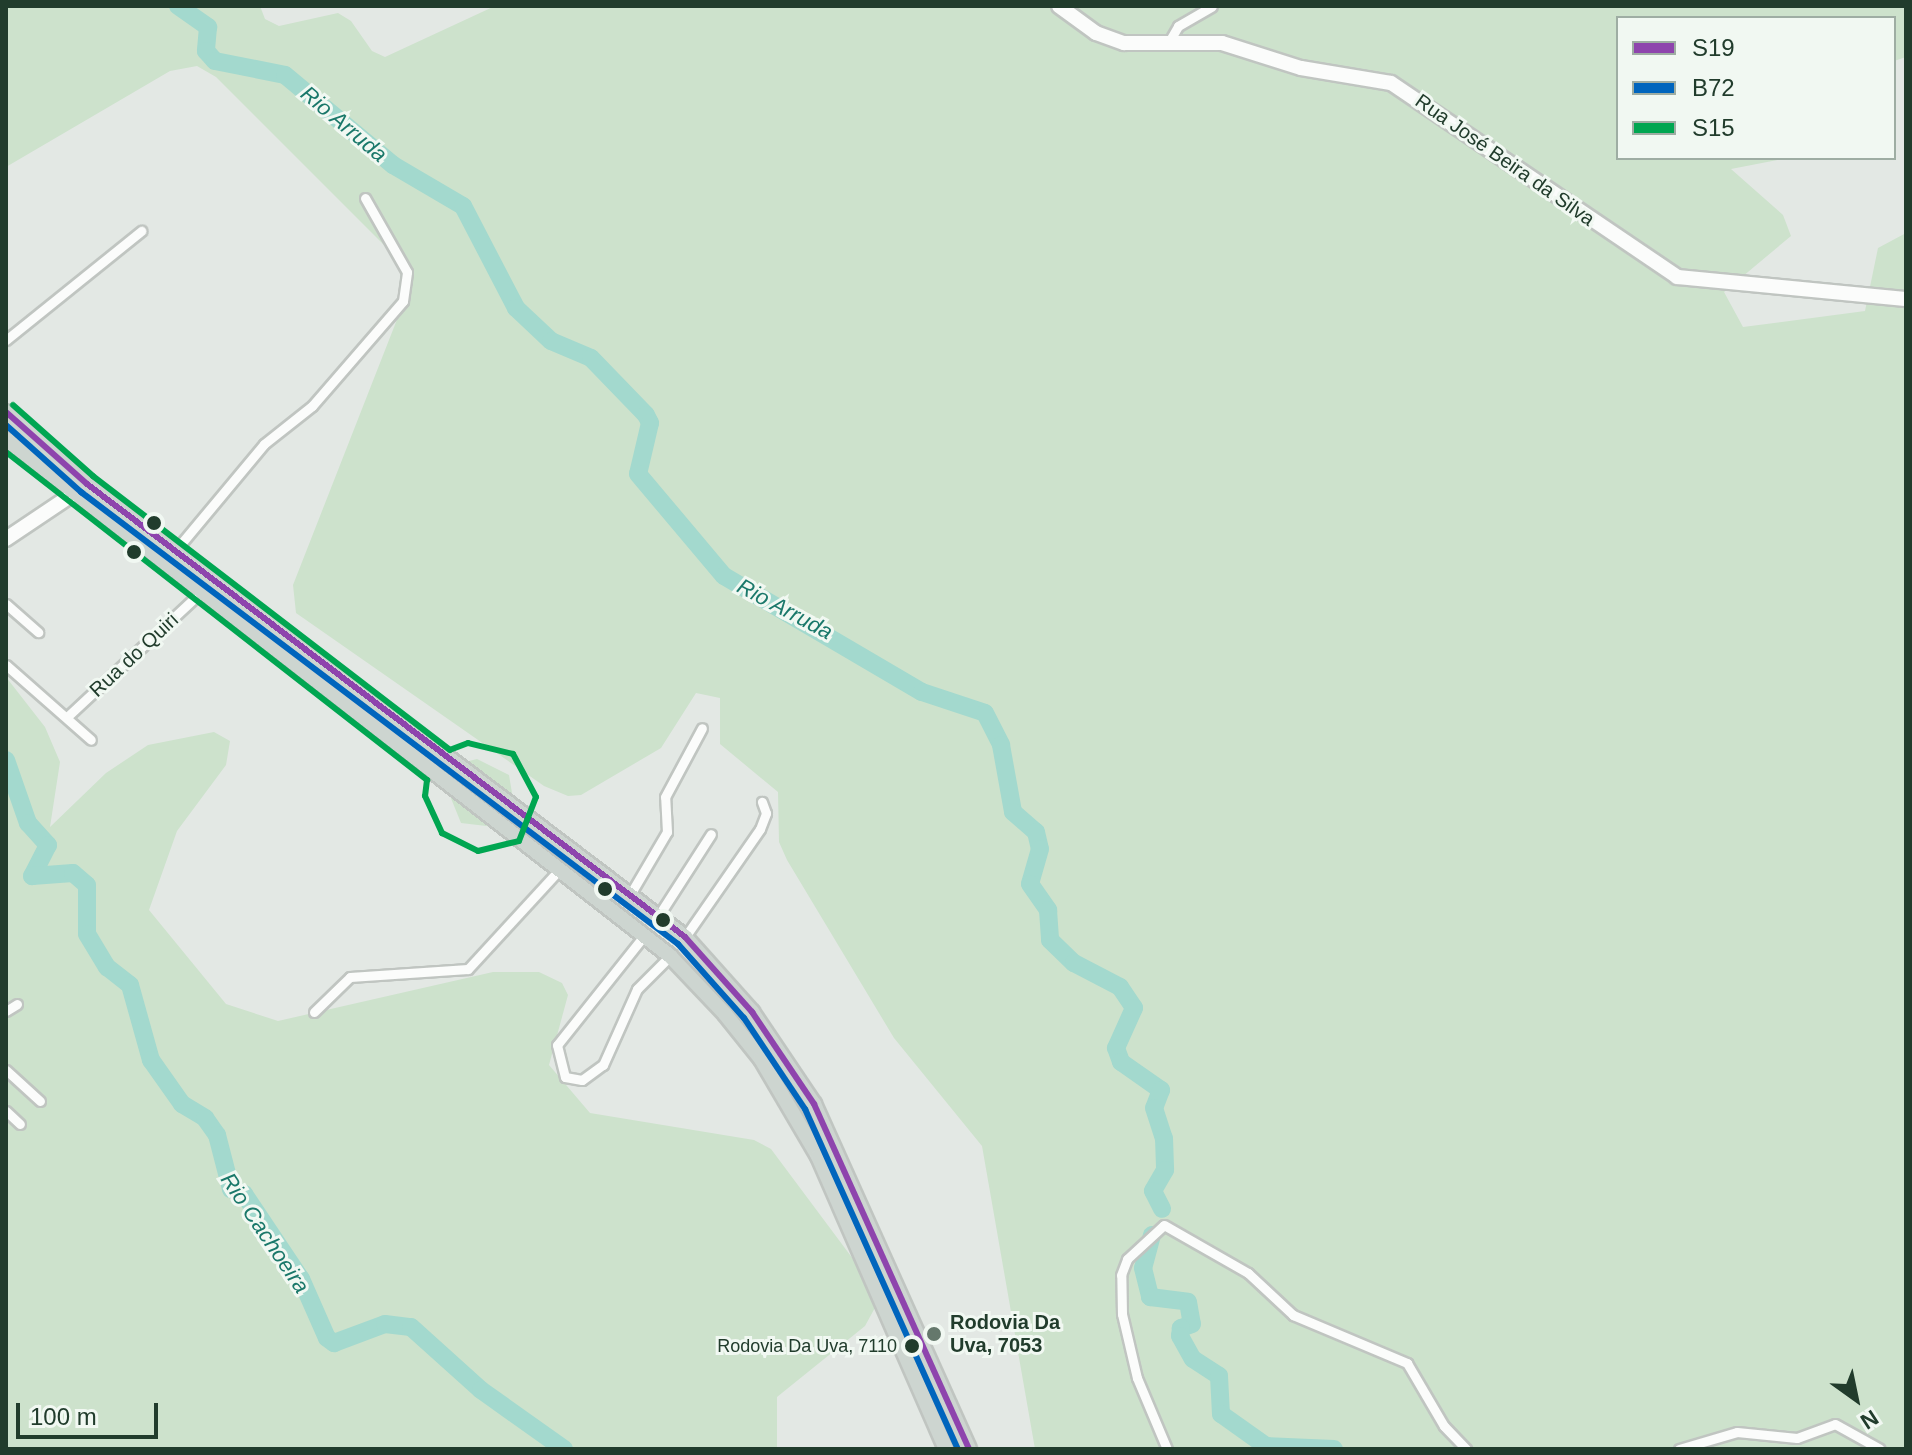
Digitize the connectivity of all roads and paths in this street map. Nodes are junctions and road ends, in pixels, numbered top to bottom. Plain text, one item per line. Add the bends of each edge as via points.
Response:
1 (1059, 6) edge
2 (1212, 6) edge
3 (1170, 40) junction
4 (365, 198) dead end
5 (141, 231) dead end
6 (1906, 299) edge
7 (6, 340) edge
8 (6, 412) edge
9 (6, 439) edge
10 (87, 484) junction
11 (72, 495) junction
12 (6, 539) edge
13 (175, 551) junction
14 (200, 593) junction
15 (6, 604) edge
16 (38, 632) dead end
17 (6, 665) edge
18 (68, 716) junction
19 (702, 728) dead end
20 (91, 740) dead end
21 (762, 802) dead end
22 (711, 834) dead end
23 (559, 870) junction
24 (631, 893) junction
25 (659, 915) junction
26 (643, 937) junction
27 (685, 937) junction
28 (670, 956) junction
29 (17, 1004) dead end
30 (6, 1011) edge
31 (314, 1012) dead end
32 (6, 1070) edge
33 (40, 1101) dead end
34 (6, 1111) edge
35 (20, 1124) dead end
36 (946, 1449) edge
37 (969, 1449) edge
38 (1167, 1449) edge
39 (1466, 1449) edge
40 (1679, 1449) edge
41 (1880, 1449) edge

1 - 3 street, Rua José Beira da Silva via 1096,33 1124,43
2 - 3 street via 1178,26
3 - 6 street, Rua José Beira da Silva via 1222,43 1301,68 1391,83 1677,277
4 - 13 street via 407,272 403,301 312,406 264,444
5 - 7 street
8 - 10 main road
9 - 11 main road
10 - 11 street
10 - 13 main road
11 - 12 street
11 - 14 main road
13 - 24 main road via 523,818
14 - 18 street, Rua do Quiri
14 - 23 main road
15 - 16 street
17 - 18 street
18 - 20 street
19 - 24 street via 665,797 667,832
21 - 27 street via 766,813 760,829
22 - 25 street
23 - 26 main road
23 - 31 street via 468,969 350,977
24 - 25 main road
25 - 27 main road
26 - 28 main road
26 - 28 street via 557,1045 565,1077 582,1080 603,1065 637,989
27 - 37 main road via 752,1012 814,1104
28 - 36 main road via 761,1059 818,1156
29 - 30 street
32 - 33 street
34 - 35 street
38 - 39 street via 1137,1378 1122,1314 1121,1275 1127,1259 1164,1225 1248,1273 1293,1315 1407,1363 1444,1426
40 - 41 street via 1737,1432 1797,1438 1835,1424

